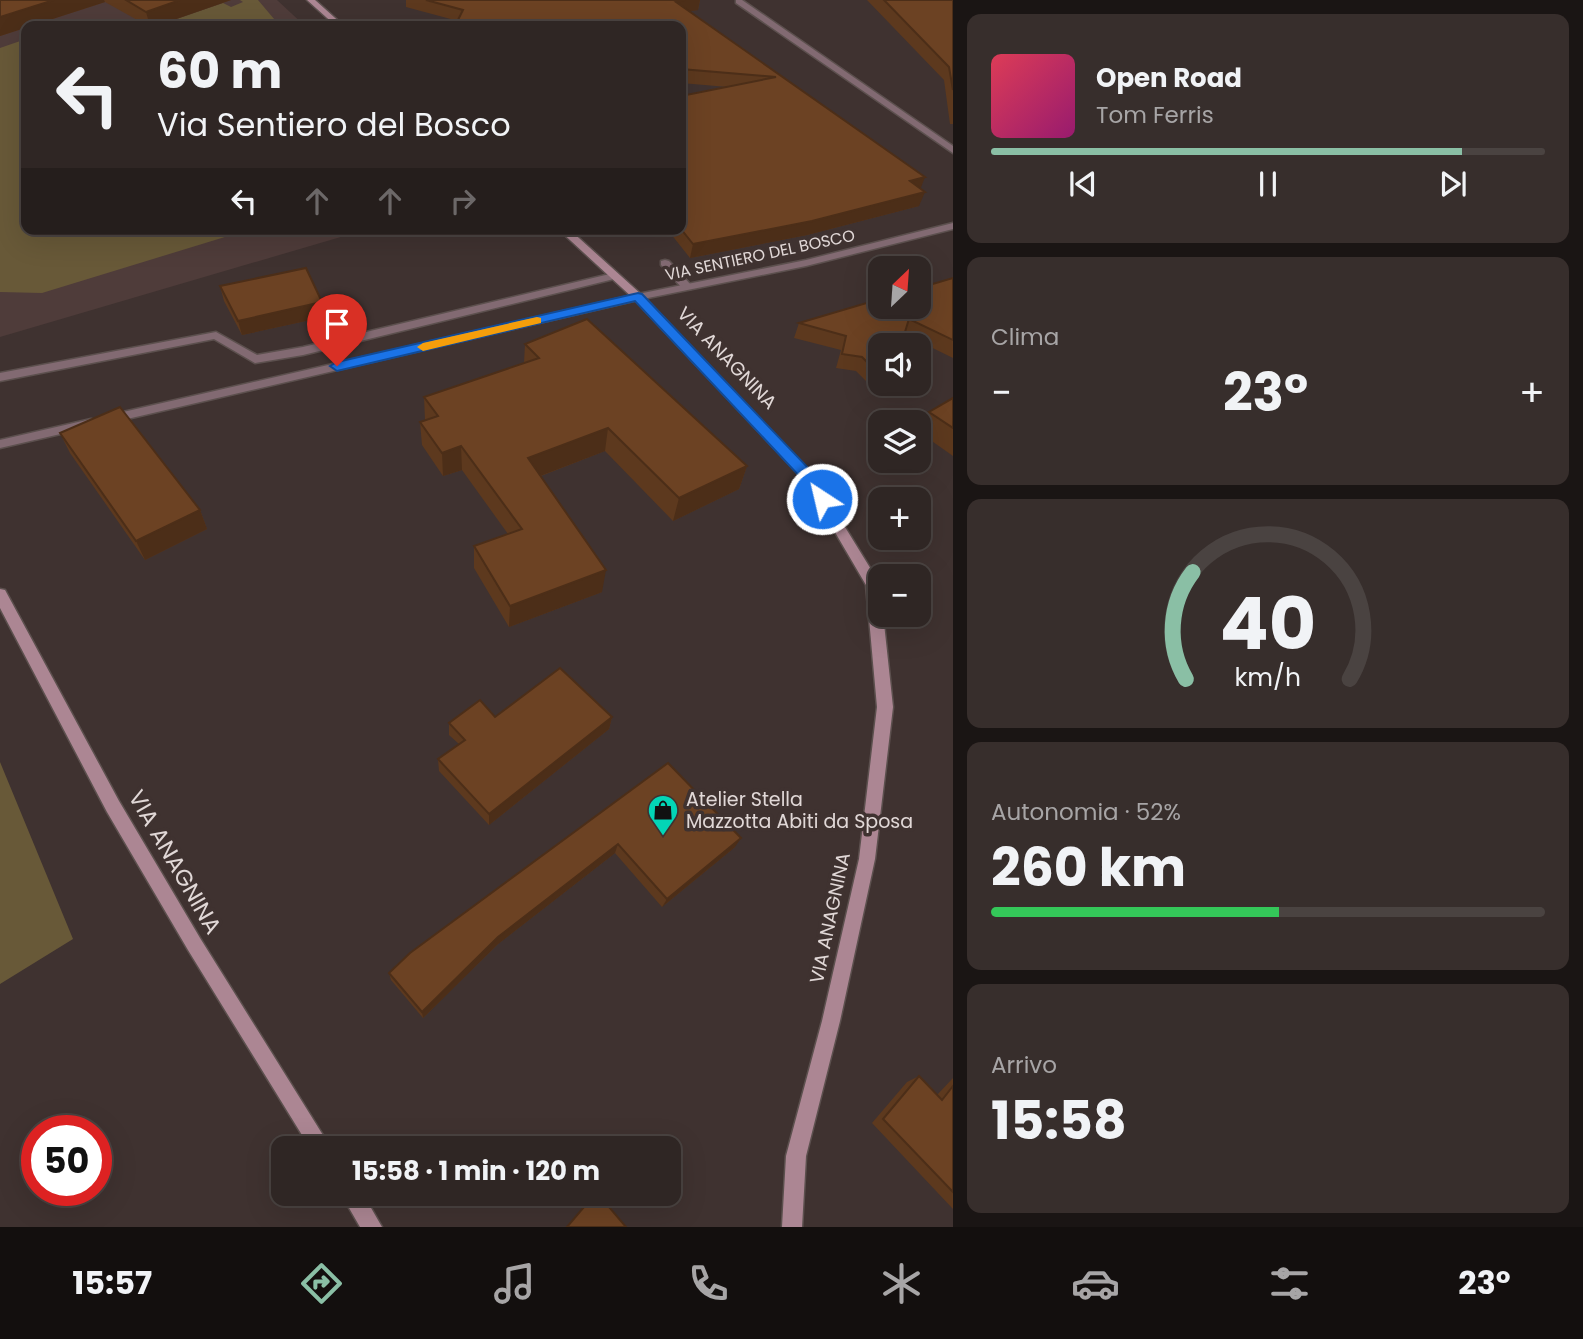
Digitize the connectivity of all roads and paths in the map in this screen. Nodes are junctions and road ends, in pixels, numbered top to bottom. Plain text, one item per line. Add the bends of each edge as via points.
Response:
1 (311, 0) edge
2 (739, 1) edge
3 (334, 21) edge
4 (794, 30) dead end
5 (780, 32) junction
6 (953, 150) edge
7 (953, 226) edge
8 (570, 235) edge
9 (665, 263) dead end
10 (614, 276) junction
11 (687, 287) junction
12 (638, 297) junction
13 (0, 377) edge
14 (0, 444) edge
15 (0, 594) edge
16 (314, 1136) edge
17 (359, 1206) edge
18 (372, 1227) edge
19 (792, 1227) edge

1 - 3 main road
2 - 5 street
4 - 5 street
5 - 6 street
7 - 11 street, VIA SENTIERO DEL BOSCO
8 - 10 main road, VIA ANAGNINA
9 - 11 street
10 - 12 main road, VIA ANAGNINA
10 - 13 street via 255,359 216,335
11 - 12 street, VIA SENTIERO DEL BOSCO
12 - 14 street, VIA SENTIERO DEL BOSCO
12 - 19 main road, VIA ANAGNINA via 809,478 873,584 885,707 867,859 796,1156
15 - 16 main road, VIA ANAGNINA via 173,910
17 - 18 main road

